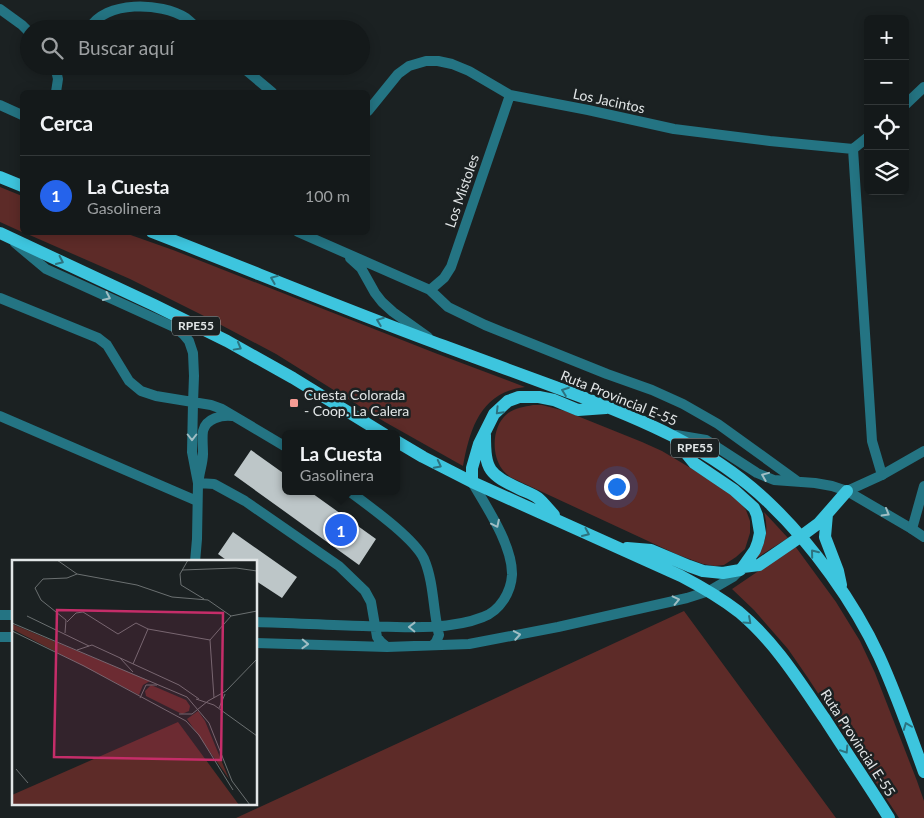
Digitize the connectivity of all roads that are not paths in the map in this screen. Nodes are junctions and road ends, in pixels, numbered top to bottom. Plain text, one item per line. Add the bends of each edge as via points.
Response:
1 (0, 9) edge
2 (96, 20) edge
3 (187, 20) edge
4 (20, 24) edge
5 (57, 75) edge
6 (252, 75) edge
7 (924, 87) edge
8 (56, 90) edge
9 (270, 90) edge
10 (510, 95) junction
11 (909, 101) edge
12 (0, 105) edge
13 (370, 109) edge
14 (20, 114) edge
15 (864, 140) edge
16 (853, 149) junction
17 (0, 177) edge
18 (20, 185) edge
19 (3, 235) edge
20 (160, 235) edge
21 (305, 235) edge
22 (342, 251) junction
23 (430, 290) junction
24 (0, 298) edge
25 (442, 345) junction
26 (195, 398) junction
27 (611, 408) junction
28 (0, 416) edge
29 (238, 418) junction
30 (378, 430) edge
31 (485, 433) junction
32 (670, 434) junction
33 (400, 443) edge
34 (282, 445) edge
35 (924, 451) edge
36 (882, 475) junction
37 (797, 481) junction
38 (472, 482) junction
39 (198, 483) junction
40 (924, 486) edge
41 (847, 491) junction
42 (355, 495) edge
43 (197, 501) junction
44 (827, 514) junction
45 (560, 521) junction
46 (912, 529) junction
47 (800, 537) junction
48 (924, 537) edge
49 (618, 547) junction
50 (195, 560) edge
51 (742, 569) junction
52 (710, 591) junction
53 (843, 592) junction
54 (258, 622) edge
55 (375, 626) junction
56 (436, 626) junction
57 (258, 643) edge
58 (433, 646) junction
59 (387, 647) junction
60 (924, 772) edge
61 (889, 818) edge

1 - 4 street
2 - 3 street via 119,8 143,7 165,10
5 - 8 street
6 - 9 street
7 - 11 street
10 - 13 street, Los Jacintos via 452,64 426,61 409,66 398,74
10 - 16 street, Los Jacintos via 674,130
10 - 23 street, Los Mistoles via 450,267 444,278
12 - 14 street
15 - 16 street
16 - 36 street via 872,441
17 - 18 main road
19 -> 26 street, RPE55 via 46,268 176,328 190,341
19 -> 30 main road, RPE55 via 226,341
25 -> 20 main road, Ruta Provincial E-55 / RPE55
21 - 22 street
22 - 23 street
22 - 25 street via 361,268 382,302
23 - 37 street via 448,307 485,325 683,404 718,424
24 - 26 street via 98,338 107,345 129,381 141,391 156,396
27 -> 25 main road, Ruta Provincial E-55 / RPE55
26 - 29 street
26 - 29 street via 219,402
26 -> 39 street via 192,452
27 -> 31 main road, RPE55 via 578,410 554,400 519,397 508,401 494,414
27 - 32 main road, Ruta Provincial E-55 / RPE55
28 - 43 street
29 - 34 street
29 - 39 street via 222,416 208,422 203,432
31 - 38 main road, RPE55 via 472,468
31 - 45 main road via 486,462 494,474 537,497
37 -> 32 street via 774,480 757,473 706,440
32 - 47 main road, Ruta Provincial E-55 / RPE55 via 704,453 756,491
32 - 51 main road, RPE55 via 694,463 754,508 760,533 755,550
33 -> 38 main road, Ruta Provincial E-55
35 - 36 street
36 - 41 street
37 - 41 street
38 - 45 main road, Ruta Provincial E-55
38 -> 56 street via 504,542 511,563 509,592 484,617
39 - 43 street
39 - 55 street via 214,484 245,501 339,566 365,591 371,602
40 - 46 street
41 - 44 main road
41 -> 46 street
42 - 56 street via 417,548 427,570
43 - 50 street
44 - 47 main road
44 - 53 main road, RPE55 via 825,537
45 -> 49 main road, Ruta Provincial E-55
46 - 48 street
47 - 51 main road via 759,564
53 -> 47 main road, Ruta Provincial E-55 / RPE55
49 - 51 main road via 651,550 703,571 723,573
49 - 52 main road, Ruta Provincial E-55
51 - 52 street
58 -> 52 street via 469,644 522,634
52 -> 61 main road, Ruta Provincial E-55 via 770,641 800,680
60 -> 53 main road, Ruta Provincial E-55 / RPE55 via 879,656
54 - 55 street
56 -> 55 street
55 - 59 street via 377,637
56 - 58 street via 438,635
57 -> 59 street
58 - 59 street

